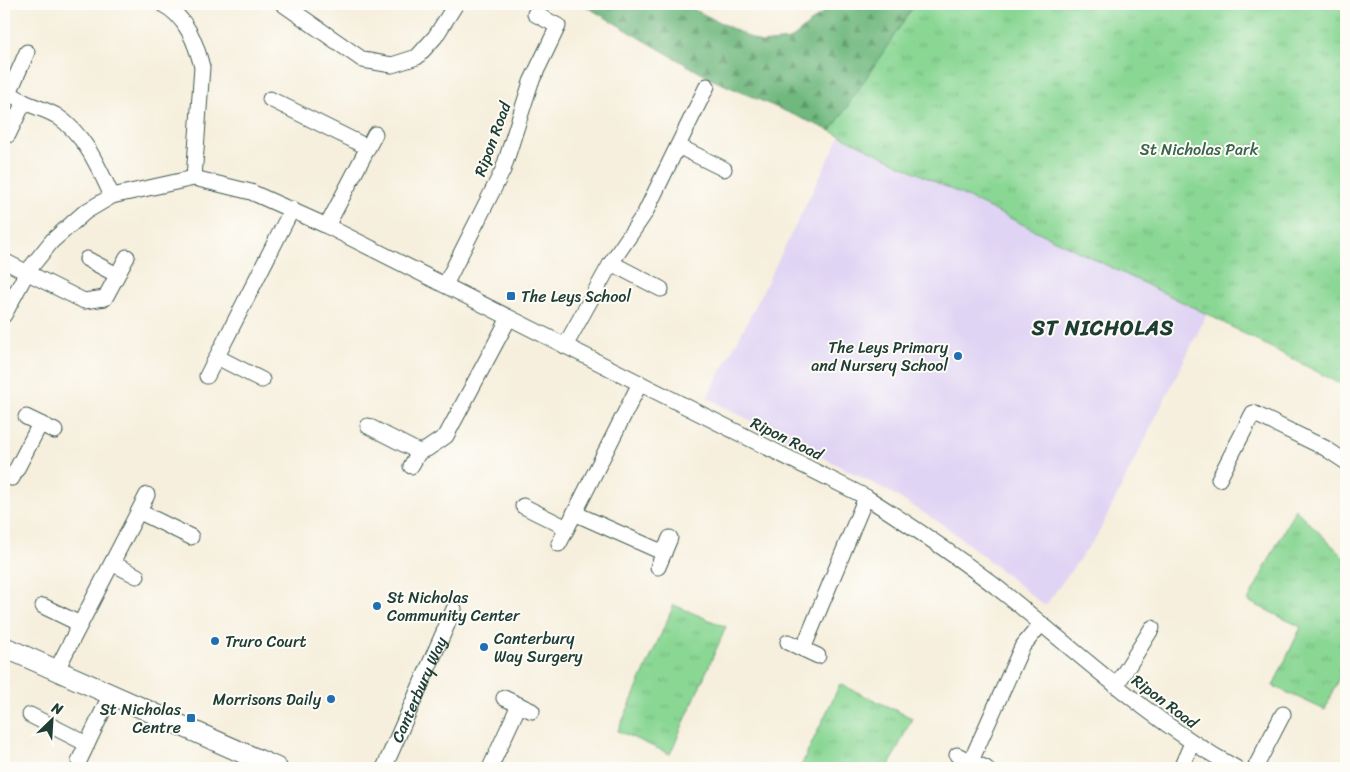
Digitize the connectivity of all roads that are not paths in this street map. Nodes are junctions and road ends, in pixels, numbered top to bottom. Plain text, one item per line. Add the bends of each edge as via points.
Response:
1 (162, 4) edge
2 (284, 4) edge
3 (456, 4) edge
4 (535, 14) dead end
5 (27, 52) dead end
6 (707, 86) dead end
7 (6, 91) edge
8 (270, 99) dead end
9 (24, 102) junction
10 (375, 134) dead end
11 (8, 135) dead end
12 (678, 146) junction
13 (368, 147) junction
14 (724, 169) dead end
15 (194, 178) junction
16 (112, 196) junction
17 (292, 208) junction
18 (326, 226) junction
19 (127, 256) dead end
20 (87, 259) dead end
21 (4, 261) edge
22 (611, 264) junction
23 (27, 272) junction
24 (117, 275) junction
25 (445, 285) junction
26 (661, 289) dead end
27 (4, 315) edge
28 (509, 318) junction
29 (565, 346) junction
30 (216, 357) junction
31 (207, 376) dead end
32 (262, 380) dead end
33 (640, 383) junction
34 (26, 417) dead end
35 (40, 424) junction
36 (368, 426) dead end
37 (55, 431) dead end
38 (419, 452) junction
39 (1346, 462) edge
40 (411, 466) dead end
41 (4, 477) edge
42 (1219, 480) dead end
43 (147, 495) dead end
44 (866, 497) junction
45 (523, 506) dead end
46 (140, 512) junction
47 (574, 513) junction
48 (567, 528) junction
49 (191, 537) dead end
50 (670, 538) dead end
51 (559, 544) dead end
52 (112, 563) junction
53 (137, 576) dead end
54 (43, 606) dead end
55 (454, 609) dead end
56 (80, 624) junction
57 (1041, 624) junction
58 (1152, 628) dead end
59 (788, 642) dead end
60 (4, 648) edge
61 (803, 649) junction
62 (818, 656) dead end
63 (56, 671) junction
64 (1116, 686) junction
65 (110, 696) junction
66 (504, 698) dead end
67 (1283, 714) dead end
68 (30, 715) dead end
69 (1192, 743) junction
70 (87, 744) junction
71 (79, 761) dead end
72 (277, 768) edge
73 (384, 768) edge
74 (490, 768) edge
75 (986, 768) edge
76 (1182, 768) edge
77 (1236, 768) edge
78 (1255, 768) edge

1 - 15 street via 181,18 202,67
2 - 3 street via 363,60 392,65 417,57 435,37
4 - 25 street, Ripon Road via 558,26 531,82 503,170
5 - 7 street
6 - 12 street
7 - 9 street
8 - 13 street via 325,134
9 - 11 street
9 - 16 street via 56,116 78,135 95,158
10 - 13 street
12 - 14 street
12 - 22 street via 645,213
13 - 18 street
15 - 16 street, Ripon Road
15 - 17 street, Ripon Road via 251,192
16 - 23 street, Ripon Road via 86,212 52,241
17 - 18 street, Ripon Road
17 - 30 street
18 - 25 street, Ripon Road
19 - 24 street
20 - 24 street
21 - 23 street
22 - 26 street
22 - 29 street
23 - 24 street via 84,301 105,298
23 - 27 street, Ripon Road
25 - 28 street, Ripon Road
28 - 29 street, Ripon Road
28 - 38 street via 446,436
29 - 33 street, Ripon Road
30 - 31 street
30 - 32 street
33 - 44 street, Ripon Road
33 - 47 street
34 - 35 street
35 - 37 street
35 - 41 street via 12,478
36 - 38 street
38 - 40 street
39 - 42 street via 1325,448 1253,413
43 - 46 street
44 - 57 street, Ripon Road via 940,544
44 - 61 street
45 - 48 street
46 - 49 street
46 - 52 street
47 - 48 street
47 - 50 street via 661,560
48 - 51 street
52 - 53 street
52 - 56 street
54 - 56 street
55 - 73 street, Canterbury Way
56 - 63 street
57 - 64 street, Ripon Road
57 - 75 street via 1022,647 964,758
58 - 64 street, Ripon Road
59 - 61 street
60 - 63 street
61 - 62 street
63 - 65 street
64 - 69 street, Ripon Road
65 - 70 street
65 - 72 street
66 - 74 street via 526,708
67 - 78 street
68 - 70 street
69 - 76 street, Ripon Road
69 - 77 street, Ripon Road
70 - 71 street

